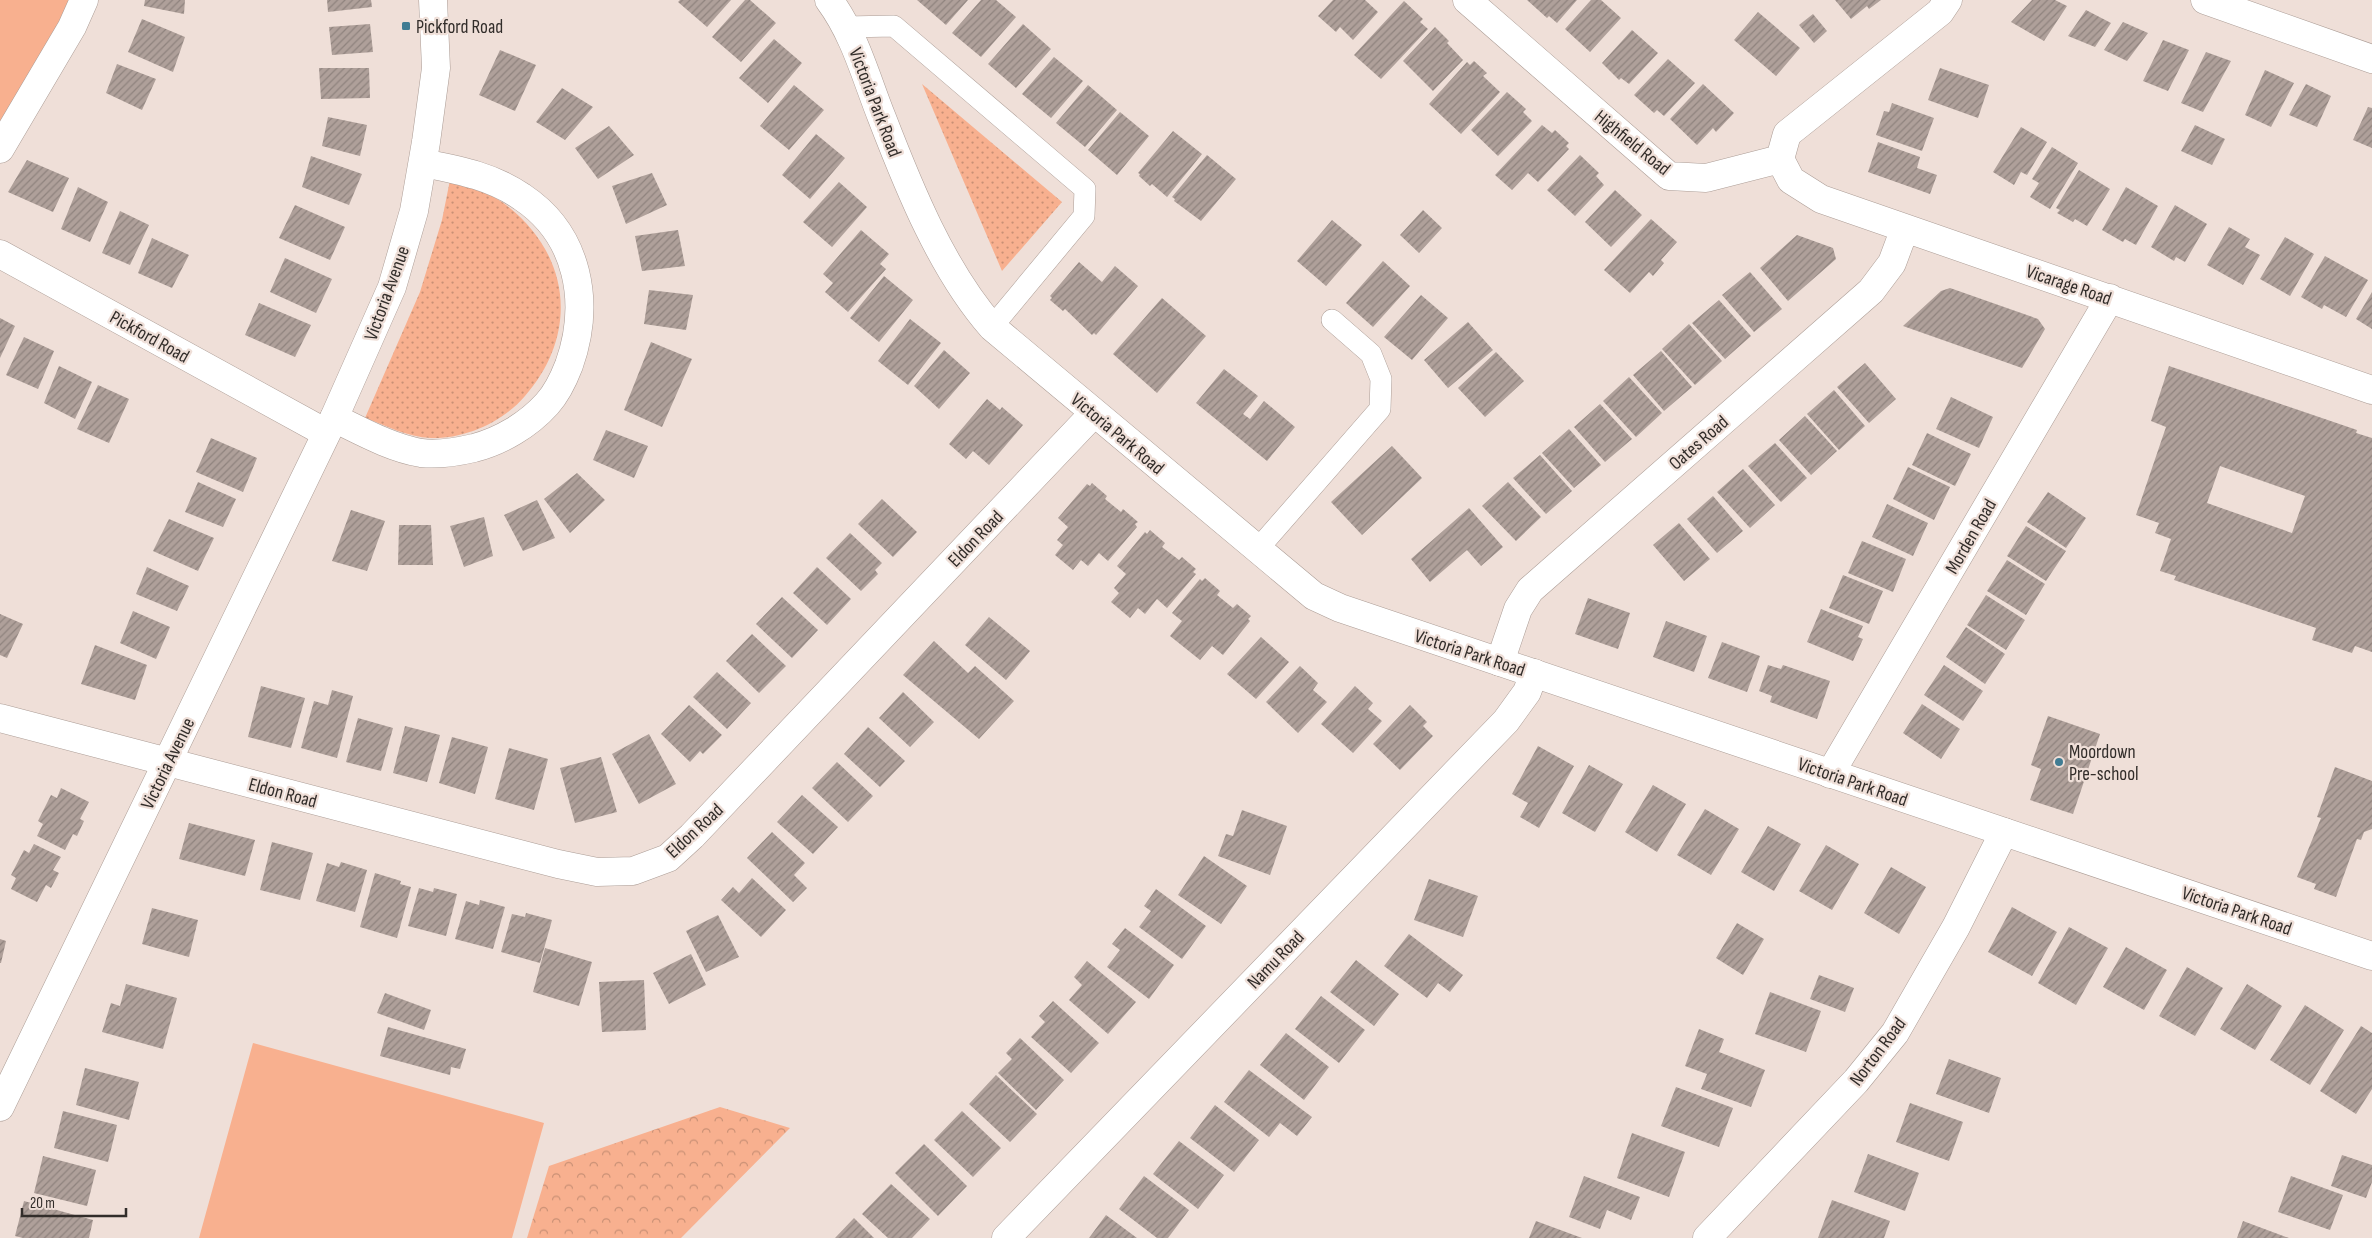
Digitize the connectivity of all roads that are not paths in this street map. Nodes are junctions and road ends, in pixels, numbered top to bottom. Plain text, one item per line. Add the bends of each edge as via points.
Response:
1 (84, 0) edge
2 (433, 0) edge
3 (829, 0) edge
4 (1467, 0) edge
5 (1948, 0) edge
6 (2205, 0) edge
7 (846, 26) junction
8 (2372, 58) edge
9 (0, 149) edge
10 (1780, 159) junction
11 (423, 163) junction
12 (1904, 228) junction
13 (0, 254) edge
14 (2110, 298) junction
15 (1332, 320) dead end
16 (992, 327) junction
17 (2372, 390) edge
18 (1094, 413) junction
19 (330, 426) junction
20 (1258, 550) junction
21 (1500, 662) junction
22 (1534, 673) junction
23 (0, 718) edge
24 (168, 762) junction
25 (1830, 774) junction
26 (2004, 832) junction
27 (2372, 956) edge
28 (0, 1107) edge
29 (1006, 1238) edge
30 (1707, 1238) edge

1 - 9 street via 72,27
2 - 11 street, Victoria Avenue via 436,68
3 - 7 street, Victoria Park Road
4 - 10 street, Highfield Road via 1669,176 1706,178
5 - 10 street via 1940,12 1787,134
6 - 8 street
7 - 16 street, Victoria Park Road via 908,183 965,291
7 - 16 lane via 894,26 1085,189 1084,216
10 - 12 street, Vicarage Road via 1791,180 1821,199
11 - 19 street, Victoria Avenue via 414,211 392,287
11 - 19 street via 473,173 499,184 523,197 547,219 566,246 579,282 581,316 575,347 563,379 547,404 518,429 489,444 455,452 422,453
12 - 14 street, Vicarage Road
12 - 21 street, Oates Road via 1892,263 1871,291 1530,590 1518,609
13 - 19 street, Pickford Road
14 - 17 street, Vicarage Road
14 - 25 street, Morden Road
15 - 20 lane via 1371,354 1381,379 1380,409
16 - 18 street, Victoria Park Road
18 - 20 street, Victoria Park Road
18 - 24 street, Eldon Road via 668,858 633,871 597,872
19 - 24 street, Victoria Avenue
20 - 21 street, Victoria Park Road via 1314,596 1340,608
21 - 22 street, Victoria Park Road
22 - 25 street, Victoria Park Road
22 - 29 street, Namu Road via 1527,692 1506,721
23 - 24 street, Eldon Road
24 - 28 street, Victoria Avenue
25 - 26 street, Victoria Park Road
26 - 27 street, Victoria Park Road
26 - 30 street, Norton Road via 1956,927 1895,1033 1856,1081

